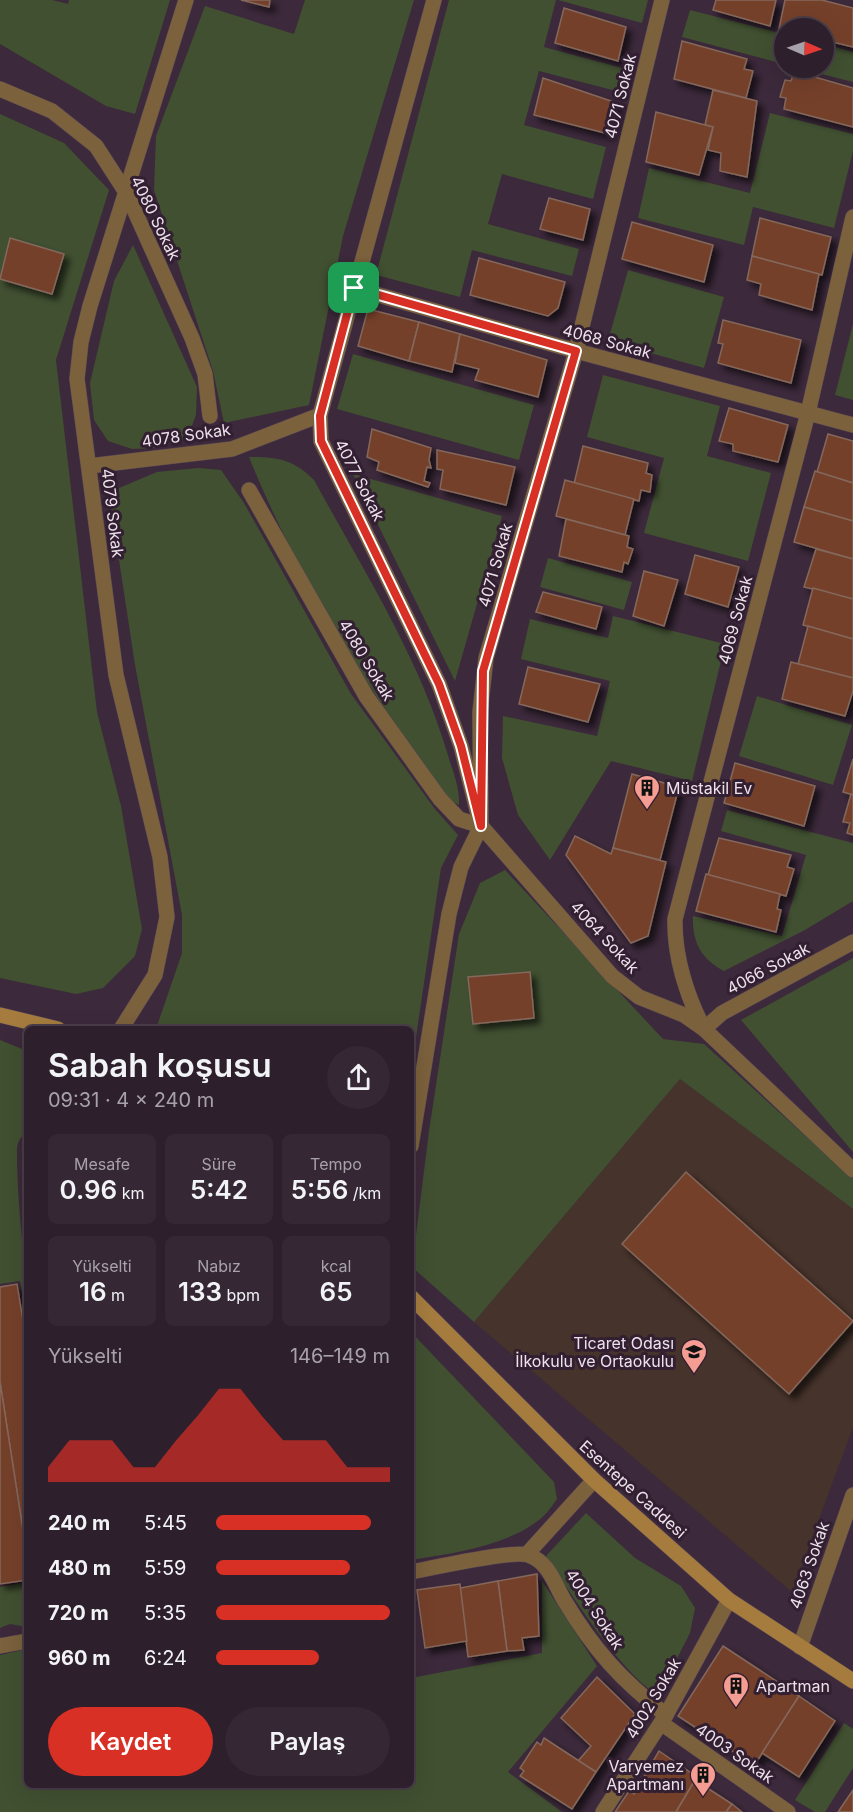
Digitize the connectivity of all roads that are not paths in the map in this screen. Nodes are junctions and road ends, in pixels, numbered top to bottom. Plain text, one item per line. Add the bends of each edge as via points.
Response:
1 (186, 0) edge
2 (434, 0) edge
3 (662, 0) edge
4 (0, 89) edge
5 (127, 194) junction
6 (853, 217) edge
7 (354, 288) junction
8 (576, 351) junction
9 (808, 413) junction
10 (210, 416) dead end
11 (320, 416) junction
12 (853, 425) edge
13 (89, 466) junction
14 (249, 490) dead end
15 (481, 826) junction
16 (853, 942) edge
17 (0, 1015) edge
18 (46, 1026) edge
19 (123, 1026) edge
20 (704, 1029) junction
21 (414, 1128) edge
22 (853, 1170) edge
23 (414, 1300) edge
24 (594, 1480) junction
25 (853, 1496) edge
26 (527, 1554) junction
27 (414, 1571) edge
28 (729, 1600) junction
29 (24, 1642) edge
30 (0, 1646) edge
31 (800, 1647) junction
32 (853, 1682) edge
33 (664, 1719) junction
34 (603, 1812) edge
35 (788, 1812) edge

1 - 5 street, 4079 Sokak
2 - 7 street, 4077 Sokak
3 - 8 street, 4071 Sokak
4 - 5 street, 4080 Sokak via 52,111 96,146
5 - 10 street, 4080 Sokak via 192,338 205,374
5 - 13 street, 4079 Sokak via 81,342 77,379
6 - 9 street, 4069 Sokak
7 - 8 street, 4068 Sokak
7 - 11 street, 4077 Sokak
8 - 9 street, 4068 Sokak
8 - 15 street, 4071 Sokak via 483,671
9 - 12 street, 4068 Sokak
9 - 20 street, 4069 Sokak via 675,919 678,953 693,1009
11 - 13 street, 4078 Sokak via 232,449
11 - 15 street, 4077 Sokak via 321,441 330,464 439,684 461,746
13 - 19 street, 4079 Sokak via 116,675 160,857 166,917 155,975
14 - 15 street, 4080 Sokak via 366,696 440,799 459,819
15 - 20 street, 4064 Sokak via 612,976 639,996 684,1015
15 - 21 street, 4071 Sokak via 461,867 449,914
16 - 20 street, 4066 Sokak via 722,1013
17 - 18 main road
20 - 22 street, 4064 Sokak
23 - 24 main road, Esentepe Caddesi
24 - 26 street
24 - 28 main road, Esentepe Caddesi
25 - 31 street, 4063 Sokak
26 - 27 street
26 - 33 street, 4004 Sokak via 544,1565 555,1579 600,1654
28 - 31 main road, Esentepe Caddesi
28 - 33 street, 4002 Sokak
29 - 30 street
31 - 32 main road, Esentepe Caddesi
33 - 34 street, 4002 Sokak
33 - 35 street, 4003 Sokak

